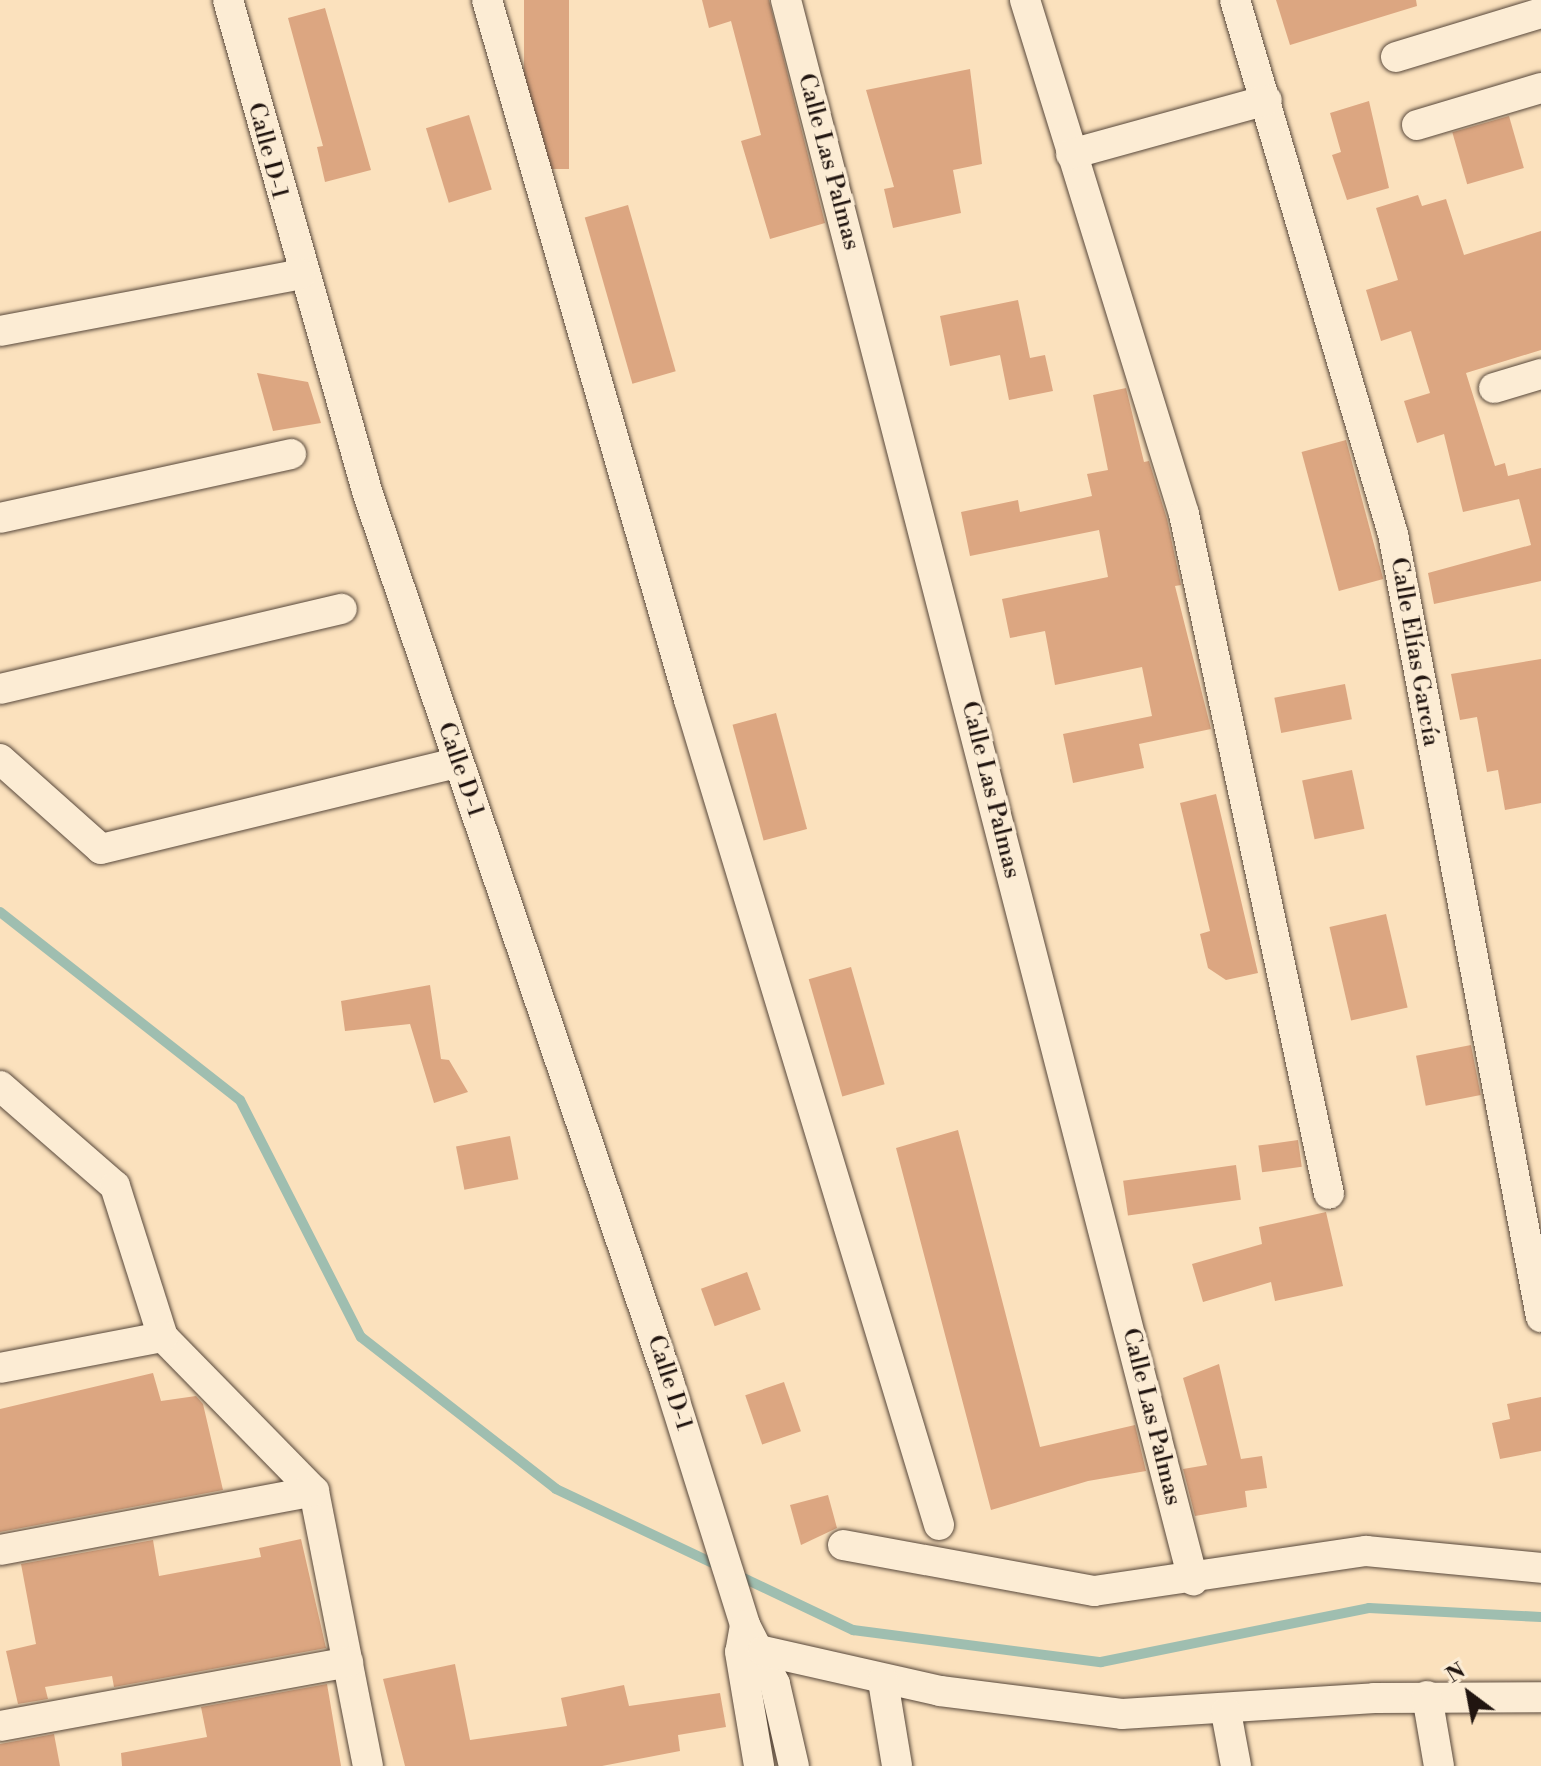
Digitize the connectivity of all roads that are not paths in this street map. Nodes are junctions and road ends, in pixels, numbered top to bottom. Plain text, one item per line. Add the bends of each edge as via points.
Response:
1 (228, 0) edge
2 (487, 0) edge
3 (786, 0) edge
4 (1025, 0) edge
5 (1235, 0) edge
6 (1541, 13) edge
7 (1396, 57) dead end
8 (1541, 88) edge
9 (1267, 100) junction
10 (1417, 125) dead end
11 (1071, 154) junction
12 (301, 274) junction
13 (0, 331) edge
14 (1541, 374) edge
15 (1494, 388) dead end
16 (291, 454) dead end
17 (0, 518) edge
18 (342, 609) dead end
19 (0, 689) edge
20 (0, 759) edge
21 (457, 763) junction
22 (0, 1086) edge
23 (1329, 1194) dead end
24 (1541, 1317) edge
25 (163, 1337) junction
26 (0, 1367) edge
27 (314, 1491) junction
28 (939, 1525) dead end
29 (843, 1545) dead end
30 (0, 1550) edge
31 (1541, 1568) edge
32 (1193, 1580) junction
33 (745, 1625) junction
34 (763, 1651) junction
35 (348, 1662) junction
36 (883, 1681) junction
37 (1427, 1696) junction
38 (1541, 1697) edge
39 (1226, 1712) junction
40 (0, 1726) edge
41 (368, 1766) edge
42 (757, 1766) edge
43 (794, 1766) edge
44 (897, 1766) edge
45 (1236, 1766) edge
46 (1439, 1766) edge

1 - 12 street, Calle D-1
2 - 28 street via 689,700
3 - 32 street, Calle Las Palmas
4 - 11 street
5 - 9 street, Calle Elías García
6 - 7 street
8 - 10 street
9 - 11 street
9 - 24 street, Calle Elías García via 1393,534
11 - 23 street via 1184,514
12 - 13 street
12 - 21 street, Calle D-1
14 - 15 street
16 - 17 street
18 - 19 street
20 - 21 street via 101,849
21 - 33 street, Calle D-1
22 - 25 street via 115,1186
25 - 26 street
25 - 27 street
27 - 30 street
27 - 35 street
29 - 32 street via 1047,1586 1109,1590
31 - 32 street via 1366,1551 1316,1554
33 - 34 street
33 - 42 street via 740,1652
34 - 36 street
34 - 43 street
35 - 40 street
35 - 41 street
36 - 39 street via 1122,1714
36 - 44 street
37 - 38 street
37 - 39 street
37 - 46 street
39 - 45 street

